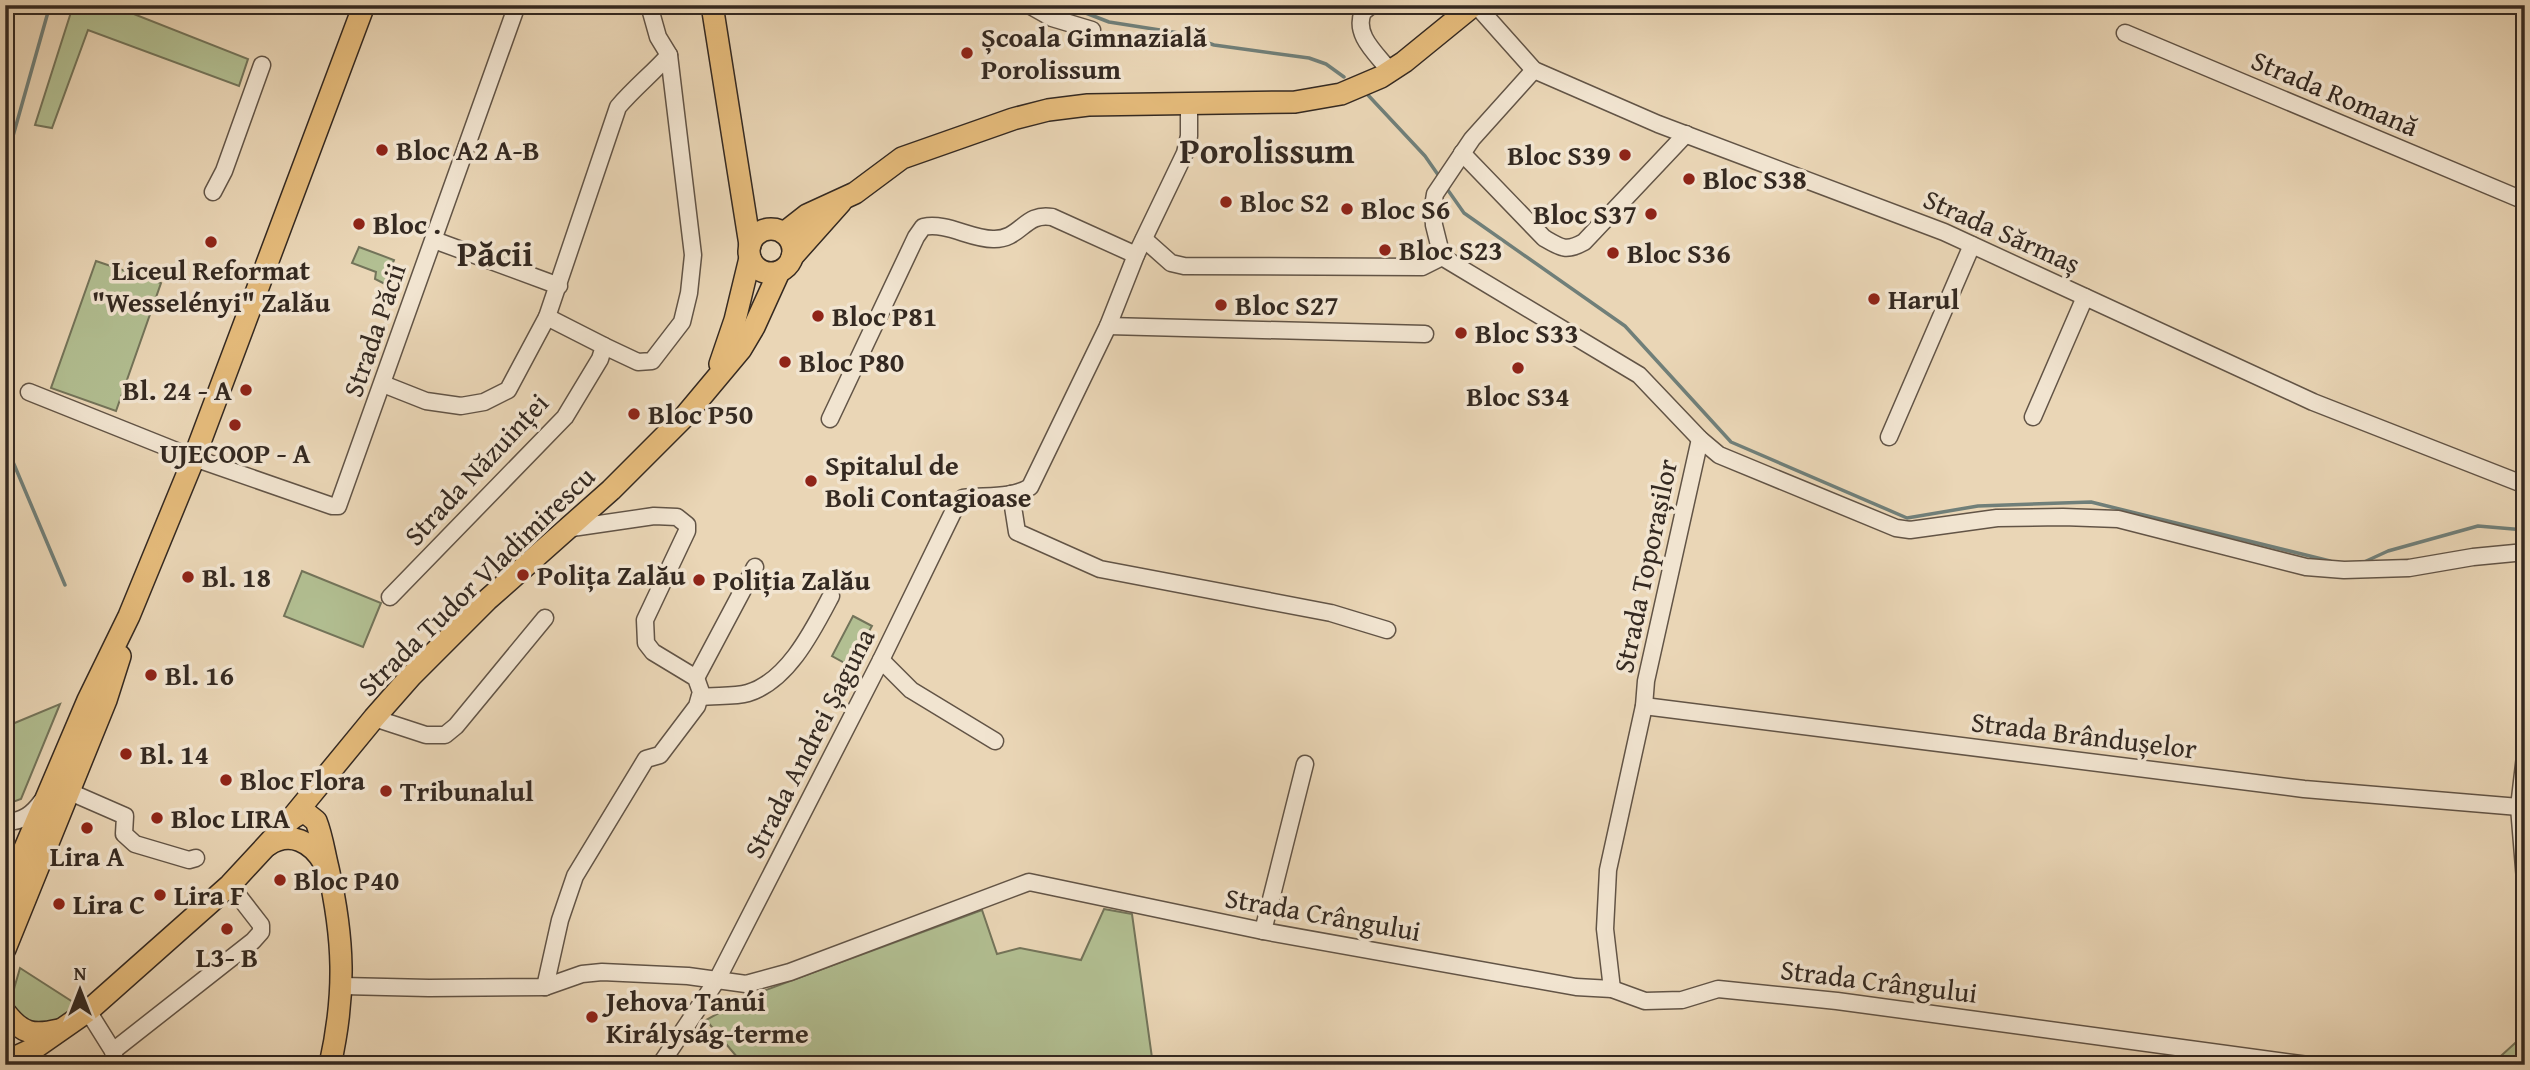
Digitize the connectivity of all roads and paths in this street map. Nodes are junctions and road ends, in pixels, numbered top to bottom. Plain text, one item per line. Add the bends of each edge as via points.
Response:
1 (364, 5) edge
2 (517, 5) edge
3 (649, 5) edge
4 (712, 5) edge
5 (1029, 5) edge
6 (1372, 5) edge
7 (1475, 5) edge
8 (1092, 30) dead end
9 (2125, 33) dead end
10 (669, 55) junction
11 (262, 65) dead end
12 (1534, 70) junction
13 (1390, 71) junction
14 (1189, 104) junction
15 (1686, 134) junction
16 (1462, 153) junction
17 (743, 190) junction
18 (213, 192) dead end
19 (843, 201) junction
20 (2525, 201) edge
21 (780, 231) junction
22 (1144, 239) junction
23 (434, 240) junction
24 (1972, 245) junction
25 (750, 252) junction
26 (1136, 255) junction
27 (1442, 257) junction
28 (785, 265) junction
29 (559, 286) junction
30 (2085, 297) junction
31 (547, 317) junction
32 (1108, 327) junction
33 (1425, 334) dead end
34 (604, 346) junction
35 (383, 384) junction
36 (706, 391) junction
37 (29, 392) dead end
38 (2033, 417) dead end
39 (830, 419) dead end
40 (1889, 437) dead end
41 (1700, 439) junction
42 (194, 458) junction
43 (2525, 485) edge
44 (1011, 494) junction
45 (565, 529) junction
46 (2525, 552) edge
47 (755, 567) dead end
48 (831, 596) dead end
49 (390, 597) dead end
50 (130, 616) junction
51 (545, 618) dead end
52 (1387, 630) dead end
53 (881, 660) junction
54 (696, 678) junction
55 (700, 697) junction
56 (1644, 706) junction
57 (374, 718) junction
58 (995, 741) dead end
59 (2525, 756) edge
60 (1305, 764) dead end
61 (328, 775) junction
62 (70, 792) junction
63 (47, 795) junction
64 (2519, 807) junction
65 (291, 820) junction
66 (5, 821) edge
67 (321, 838) junction
68 (268, 845) junction
69 (196, 858) dead end
70 (2525, 880) edge
71 (331, 882) junction
72 (230, 885) junction
73 (12, 889) edge
74 (1263, 931) junction
75 (5, 949) edge
76 (717, 979) junction
77 (343, 986) junction
78 (545, 987) junction
79 (1612, 989) junction
80 (88, 1011) junction
81 (5, 1012) edge
82 (61, 1030) junction
83 (35, 1048) junction
84 (115, 1058) edge
85 (5, 1062) edge
86 (18, 1065) edge
87 (330, 1065) edge
88 (660, 1065) edge
89 (2308, 1065) edge

1 - 42 main road
2 - 23 street, Strada Păcii
3 - 10 street via 658,37
4 - 17 main road, Strada Tudor Vladimirescu
5 - 8 street via 1052,18
6 - 13 street via 1363,12 1360,28
7 - 12 street, Strada Sărmaș
7 - 13 main road
9 - 20 street, Strada Romană
10 - 29 street via 618,107
10 - 34 street via 693,255 689,293 682,322 652,361 638,362
11 - 18 street
12 - 15 street, Strada Sărmaș
12 - 16 street
13 - 14 main road via 1352,90 1312,100
14 - 19 main road via 1088,105 1013,119 902,158
14 - 22 street via 1185,153
15 - 16 street via 1584,242 1572,248 1560,248 1544,238
15 - 24 street, Strada Sărmaș
16 - 27 street via 1435,194 1434,225
17 - 21 main road, Strada Tudor Vladimirescu
17 - 25 main road, Strada Tudor Vladimirescu
19 - 21 main road
19 - 28 main road, Strada Tudor Vladimirescu
21 - 25 main road via 758,233
21 - 28 main road via 792,243
22 - 26 street
22 - 27 street via 1171,263 1184,266 1422,267
23 - 29 street
23 - 35 street, Strada Păcii
24 - 30 street, Strada Sărmaș
24 - 40 street
25 - 28 main road via 765,272
25 - 36 main road, Strada Tudor Vladimirescu via 728,343
26 - 32 street
26 - 39 street via 1042,215 1010,237 993,240 934,225 923,227
27 - 41 street, Strada Toporașilor via 1639,375
28 - 36 main road, Strada Tudor Vladimirescu via 754,327
29 - 31 street
30 - 38 street
30 - 43 street, Strada Sărmaș via 2314,402
31 - 34 street
31 - 35 street via 508,390 484,402 461,406 426,401
32 - 33 street
32 - 44 street via 1030,487
34 - 49 street, Strada Năzuinței via 565,417
35 - 42 street, Strada Păcii via 338,506
36 - 45 main road, Strada Tudor Vladimirescu via 651,452
37 - 42 street, Strada Păcii
41 - 46 street via 1719,455 1910,530 1997,518 2118,519 2306,567 2344,570 2409,568
41 - 56 street, Strada Toporașilor
42 - 50 main road
44 - 52 street via 1017,532 1100,569 1331,614
44 - 53 street, Strada Andrei Șaguna via 963,498 957,504
45 - 54 street via 654,516 677,517 687,525 645,620 645,632 653,652
45 - 57 main road, Strada Tudor Vladimirescu via 470,617
47 - 54 street
48 - 55 street via 804,645 770,682 747,693
50 - 62 main road via 110,690
50 - 63 main road
51 - 57 street via 445,735 426,735
53 - 58 street via 911,690
53 - 76 street, Strada Andrei Șaguna
54 - 55 street
55 - 78 street via 660,755 646,759 575,876
56 - 64 street, Strada Brândușelor via 2304,789
56 - 79 street, Strada Toporașilor via 1608,870 1605,929
57 - 61 main road, Strada Tudor Vladimirescu
59 - 64 street
60 - 74 street
61 - 65 main road, Strada Tudor Vladimirescu
61 - 67 main road via 317,806
62 - 69 street via 125,816 124,834 135,844 189,860
62 - 73 main road
63 - 66 street via 27,817
63 - 73 main road
64 - 70 street
65 - 67 main road via 309,814
65 - 68 main road, Strada Tudor Vladimirescu
67 - 71 main road
68 - 71 main road via 287,838 304,841 321,858
68 - 72 main road, Strada Tudor Vladimirescu
71 - 77 main road
72 - 80 main road, Strada Tudor Vladimirescu
72 - 84 street via 256,916 261,932
73 - 75 main road
74 - 76 street, Strada Crângului via 1030,882 790,972 746,984
74 - 79 street, Strada Crângului via 1576,987
76 - 78 street, Strada Crângului via 602,972
76 - 88 street, Strada Andrei Șaguna
77 - 78 street, Strada Crângului
77 - 87 main road
79 - 89 street, Strada Crângului via 1645,1001 1682,1000 1718,989 1837,1001
80 - 82 main road, Strada Tudor Vladimirescu
80 - 84 street
81 - 82 main road via 27,1032 41,1035
82 - 83 main road, Strada Tudor Vladimirescu
83 - 85 main road, Strada Tudor Vladimirescu
83 - 86 main road

